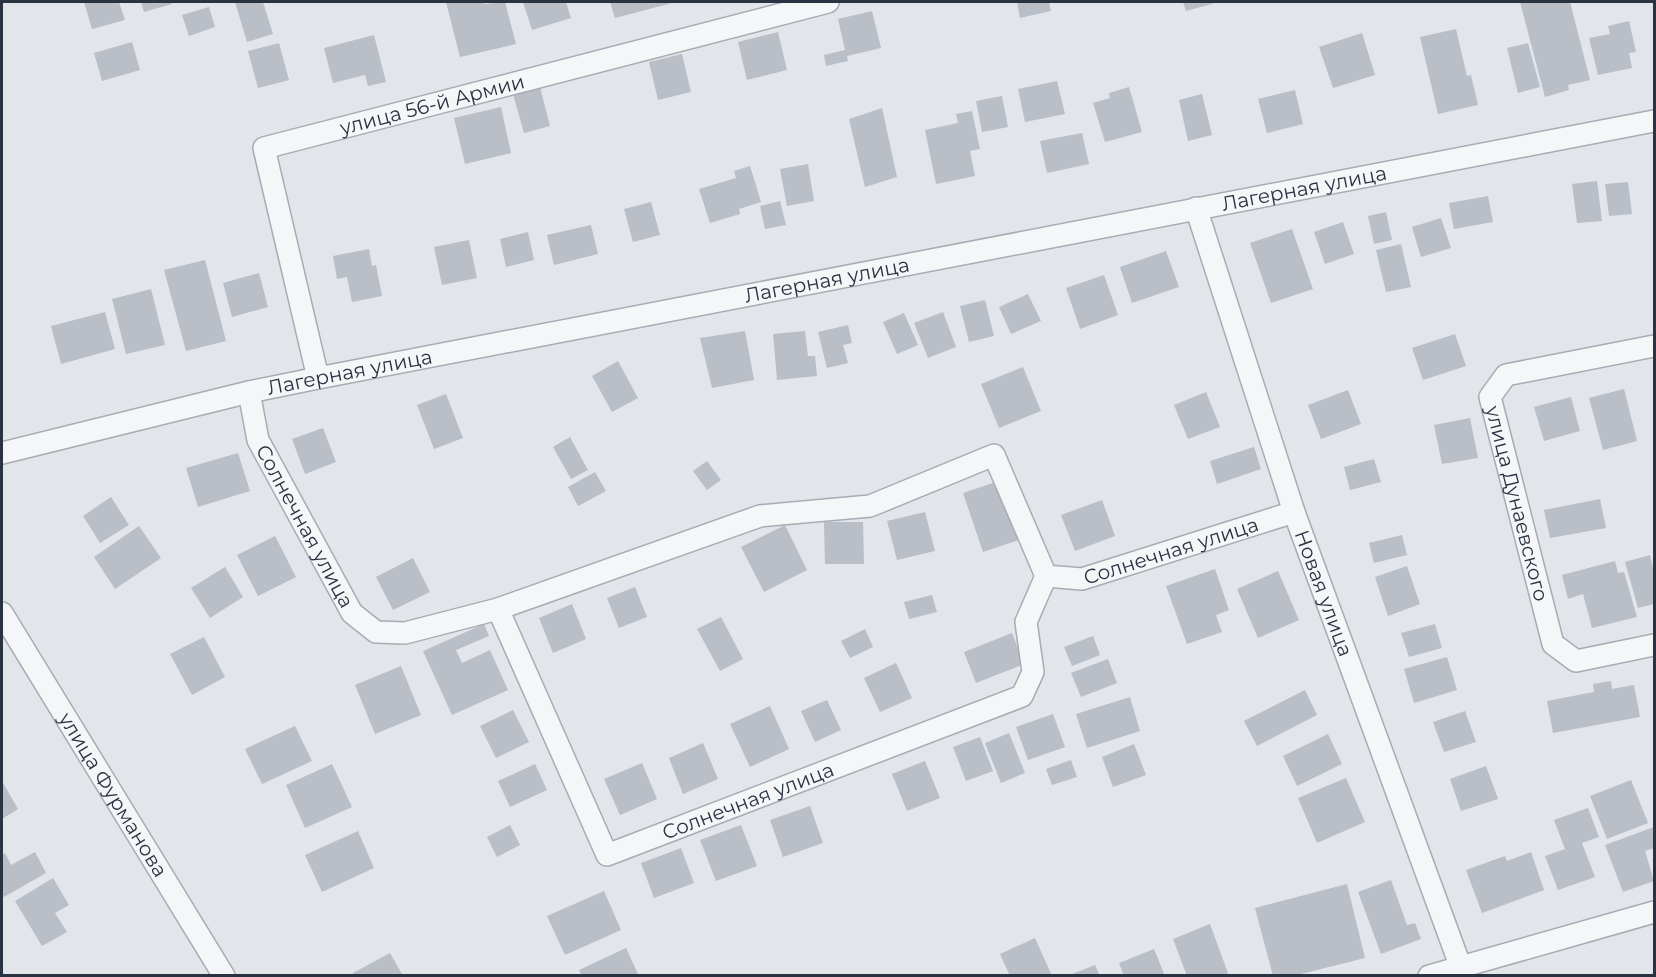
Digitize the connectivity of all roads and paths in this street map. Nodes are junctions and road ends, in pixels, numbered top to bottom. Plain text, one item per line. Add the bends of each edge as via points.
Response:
1 (828, 2) edge
2 (1654, 121) edge
3 (1196, 208) junction
4 (1654, 346) edge
5 (318, 378) junction
6 (249, 392) junction
7 (2, 453) edge
8 (1294, 512) junction
9 (1046, 576) junction
10 (498, 609) junction
11 (2, 613) edge
12 (1654, 645) edge
13 (1654, 912) edge
14 (1463, 971) edge
15 (224, 975) edge
16 (1429, 975) edge

1 - 5 street, улица 56-й Армии via 264,148
2 - 3 street, Лагерная улица
3 - 5 street, Лагерная улица
3 - 8 street, Новая улица
4 - 12 street, улица Дунаевского via 1506,375 1490,397 1553,644 1576,661
5 - 6 street, Лагерная улица
6 - 7 street, Лагерная улица
6 - 10 street, Солнечная улица via 258,440 352,614 376,632 405,633
8 - 9 street, Солнечная улица via 1082,579
8 - 14 street, Новая улица
9 - 10 street, Солнечная улица via 994,455 870,506 760,516
9 - 10 street, Солнечная улица via 1026,622 1034,672 1022,696 607,855
11 - 15 street, улица Фурманова
13 - 14 street
14 - 16 street

